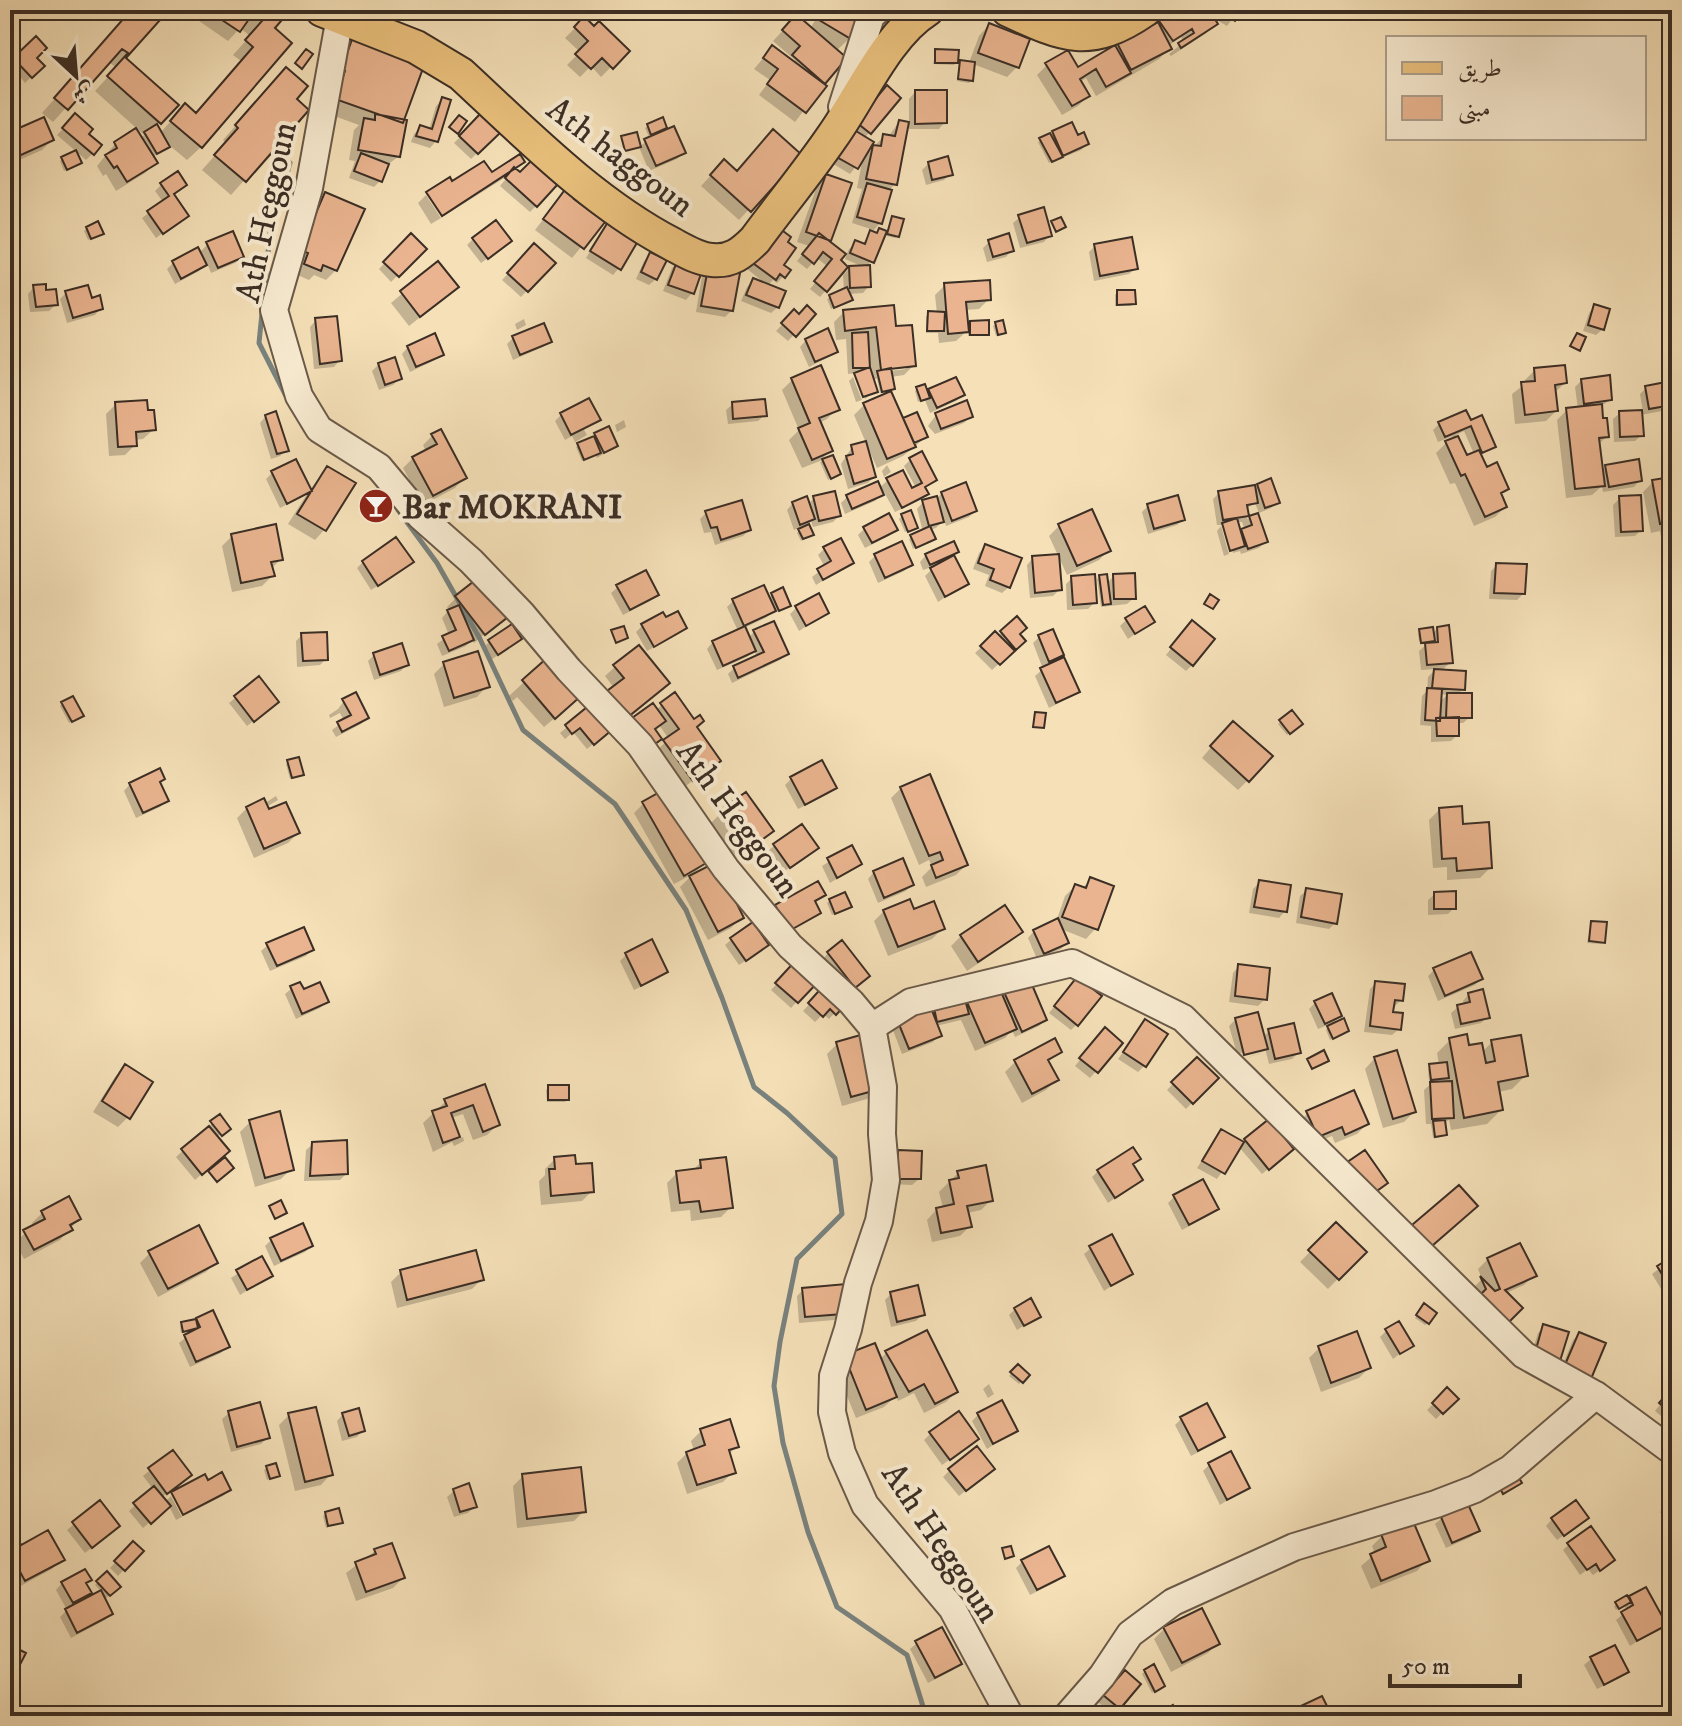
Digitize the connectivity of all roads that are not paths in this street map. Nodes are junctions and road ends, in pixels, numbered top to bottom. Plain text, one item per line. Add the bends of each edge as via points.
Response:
1 (878, 10) edge
2 (927, 10) edge
3 (1008, 10) edge
4 (1145, 10) edge
5 (334, 12) edge
6 (831, 139) junction
7 (872, 1027) junction
8 (1596, 1395) junction
9 (1672, 1451) edge
10 (1010, 1716) edge
11 (1067, 1716) edge

1 - 6 street via 871,16
2 - 6 main road, Ath haggoun via 914,18 889,51
3 - 4 main road via 1076,36 1104,33
5 - 6 main road, Ath haggoun via 440,59 588,188 645,230 695,256 730,260 742,253
5 - 7 street, Ath Heggoun via 309,188 274,310 299,396 319,429 379,467 420,516 522,614 640,745 735,880 790,946
7 - 8 street via 911,1002 1072,963 1183,1018 1524,1355
7 - 10 street, Ath Heggoun via 883,1087 886,1180 833,1376 832,1412 842,1453 865,1505 952,1608
8 - 9 street
8 - 11 street via 1510,1469 1475,1489 1294,1547 1173,1602 1130,1634

